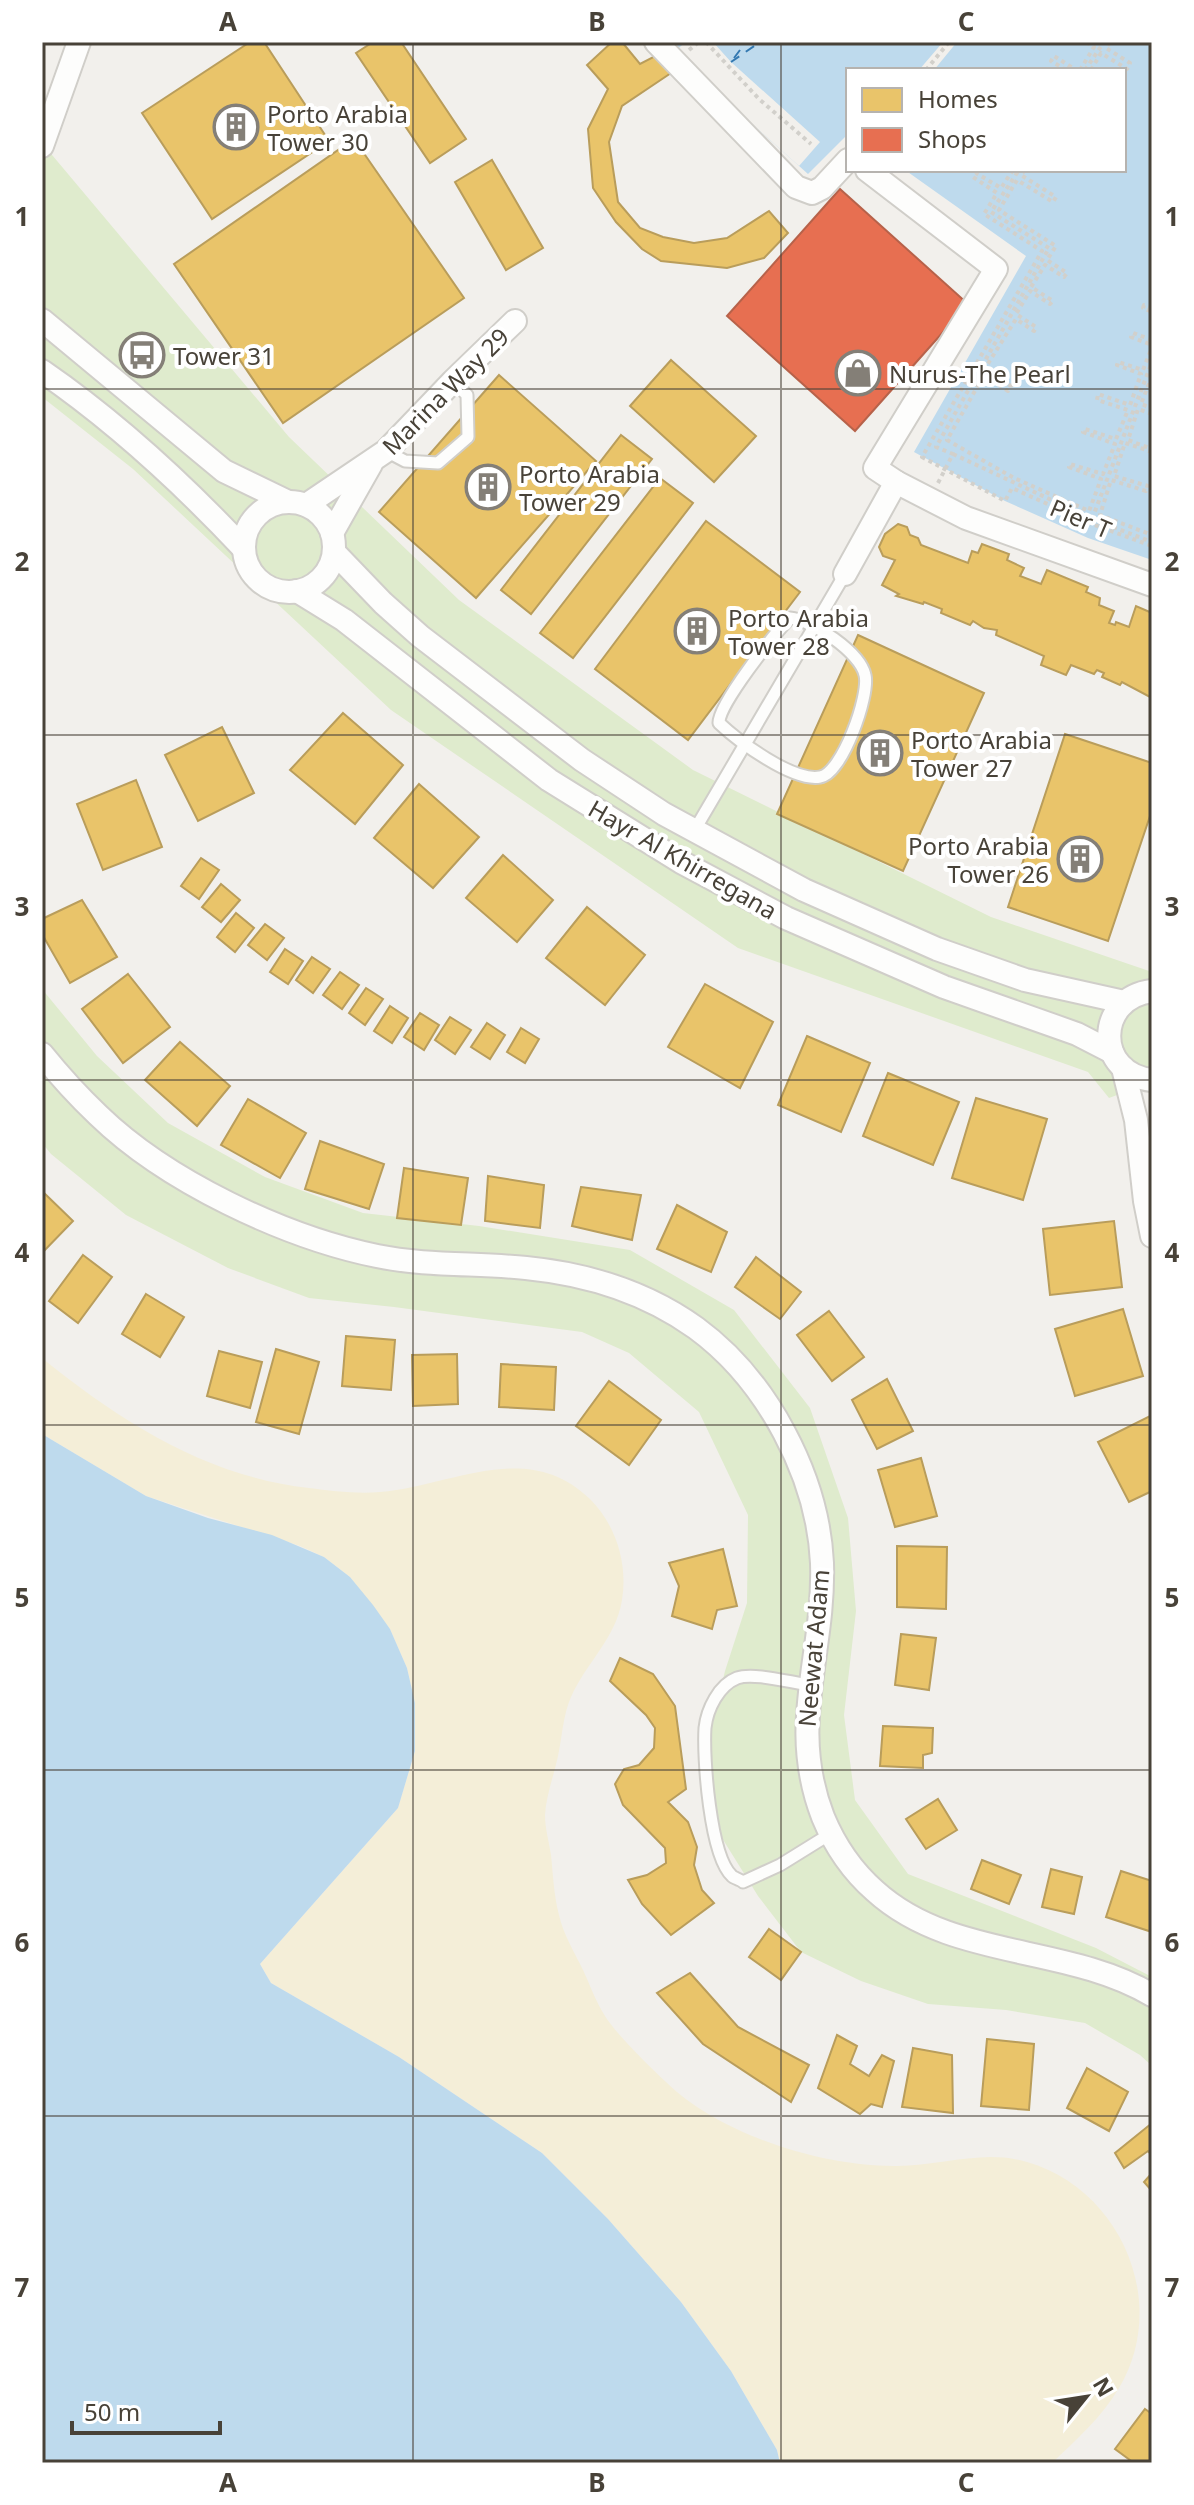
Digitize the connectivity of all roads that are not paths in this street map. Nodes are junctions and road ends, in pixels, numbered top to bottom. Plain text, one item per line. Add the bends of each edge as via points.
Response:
1 (58, 42) edge
2 (656, 42) edge
3 (76, 50) edge
4 (42, 146) edge
5 (846, 162) edge
6 (870, 172) edge
7 (42, 320) edge
8 (515, 321) dead end
9 (42, 371) edge
10 (453, 381) junction
11 (380, 456) junction
12 (896, 482) junction
13 (297, 503) junction
14 (333, 542) junction
15 (244, 549) junction
16 (845, 574) joint
17 (1152, 585) edge
18 (297, 591) junction
19 (814, 626) junction
20 (744, 745) junction
21 (694, 831) junction
22 (1141, 991) edge
23 (42, 1054) edge
24 (1118, 1060) junction
25 (1152, 1080) edge
26 (1152, 1117) edge
27 (1139, 1148) junction
28 (1152, 1236) edge
29 (810, 1685) junction
30 (830, 1834) junction
31 (1152, 1995) edge

1 - 3 street
2 - 5 street via 796,187 812,193
3 - 4 street
6 - 12 street via 996,269 875,468
7 - 13 street via 224,471
8 - 10 street, Marina Way 29
9 - 15 street via 185,488
10 - 11 street, Marina Way 29
10 - 11 lane via 467,395 468,437 438,463
11 - 13 street, Marina Way 29
11 - 14 street, Marina Way 29
12 - 16 street
12 - 17 street via 966,518
13 - 14 street via 317,511
13 - 15 street via 271,505 256,516
14 - 18 street via 330,566 322,578
14 - 21 street, Hayr Al Khirregana via 383,603 484,686 582,760
15 - 18 street via 256,577 282,591
16 - 19 lane
18 - 24 street, Hayr Al Khirregana via 344,620 549,780 681,862 786,918 944,987 1077,1034
19 - 20 lane
19 - 20 lane via 790,618 725,705 719,723
19 - 20 lane via 861,662 866,677 864,701 840,759 823,777 807,777
20 - 21 lane
21 - 22 street, Hayr Al Khirregana via 804,890 937,949 1025,980
22 - 24 street via 1114,1014 1110,1029
23 - 29 street, Neewat Adam via 99,1117 148,1155 268,1222 378,1257 585,1277 641,1296 697,1329 751,1380 802,1469 822,1563
24 - 25 street, Hayr Al Khirregana via 1137,1077
24 - 27 street
26 - 27 street
27 - 28 street
29 - 30 street, Neewat Adam via 805,1740 812,1788
29 - 30 lane via 737,1678 718,1692 705,1725 715,1842 723,1864 743,1882
30 - 31 street, Neewat Adam via 852,1869 878,1895 915,1919 961,1937 1084,1966

